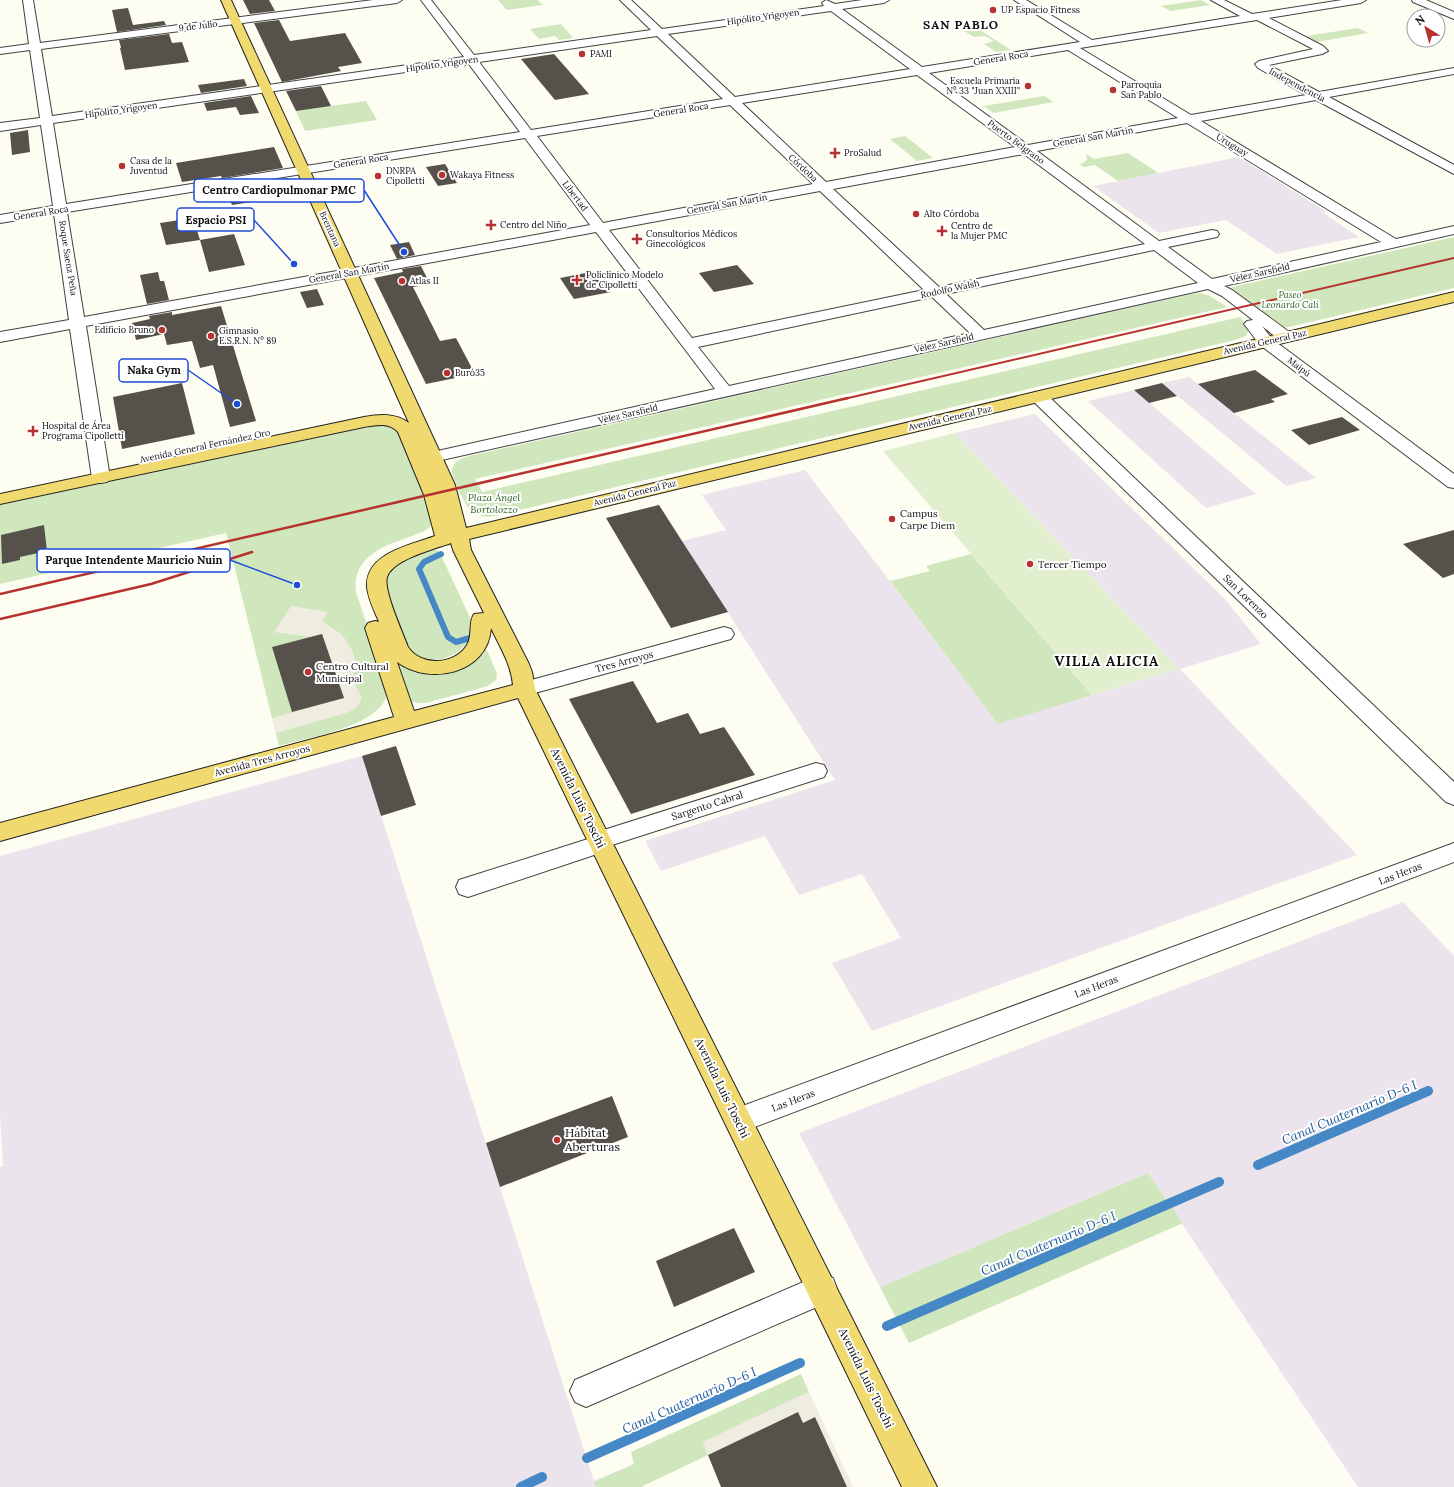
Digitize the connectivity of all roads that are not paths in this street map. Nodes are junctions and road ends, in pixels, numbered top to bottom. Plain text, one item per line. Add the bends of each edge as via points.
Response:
1 (28, 0) edge
2 (226, 0) edge
3 (397, 0) edge
4 (426, 0) edge
5 (625, 0) edge
6 (884, 0) edge
7 (1019, 0) edge
8 (1216, 0) edge
9 (1361, 0) edge
10 (1417, 0) edge
11 (828, 4) edge
12 (1454, 16) edge
13 (1255, 17) junction
14 (236, 21) junction
15 (660, 32) junction
16 (1091, 44) junction
17 (35, 47) junction
18 (1070, 47) junction
19 (0, 51) edge
20 (471, 60) junction
21 (920, 71) junction
22 (1452, 73) edge
23 (266, 89) junction
24 (1317, 96) junction
25 (733, 101) junction
26 (46, 120) junction
27 (1190, 120) junction
28 (0, 127) edge
29 (528, 134) junction
30 (1026, 150) junction
31 (303, 170) junction
32 (1454, 170) edge
33 (823, 187) junction
34 (60, 210) junction
35 (0, 219) edge
36 (599, 228) junction
37 (1454, 230) edge
38 (1212, 234) dead end
39 (1393, 243) junction
40 (1155, 245) junction
41 (350, 273) junction
42 (1209, 284) junction
43 (934, 292) junction
44 (1451, 300) edge
45 (78, 323) junction
46 (980, 335) junction
47 (0, 337) edge
48 (1286, 338) junction
49 (1266, 342) junction
50 (688, 344) junction
51 (725, 392) junction
52 (1039, 397) junction
53 (410, 405) junction
54 (395, 421) joint
55 (206, 455) junction
56 (434, 457) junction
57 (100, 473) junction
58 (1454, 483) edge
59 (0, 489) edge
60 (0, 499) edge
61 (452, 537) junction
62 (481, 619) junction
63 (724, 634) dead end
64 (524, 689) junction
65 (406, 721) junction
66 (816, 771) dead end
67 (1454, 796) edge
68 (0, 832) edge
69 (600, 842) junction
70 (1454, 852) edge
71 (468, 887) dead end
72 (738, 1120) junction
73 (822, 1288) junction
74 (586, 1391) dead end
75 (920, 1487) edge

1 - 17 street, Roque Saenz Peña
2 - 14 main road, Brentana
3 - 14 street, 9 de Julio
4 - 20 street, Libertad
5 - 15 street, Córdoba
6 - 11 street, Hipólito Yrigoyen
7 - 16 street
8 - 13 street, Independencia
9 - 13 street, General Roca
10 - 12 street
11 - 15 street, Hipólito Yrigoyen
11 - 21 street, Puerto Belgrano
13 - 16 street, General Roca
13 - 24 street, Independencia via 1322,49 1319,53 1261,64
14 - 17 street, 9 de Julio
14 - 23 main road, Brentana
15 - 20 street, Hipólito Yrigoyen
15 - 25 street, Córdoba
16 - 18 street, General Roca
17 - 19 street, 9 de Julio
17 - 26 street, Roque Saenz Peña
18 - 21 street, General Roca
18 - 27 street, Uruguay
20 - 23 street, Hipólito Yrigoyen
20 - 29 street, Libertad
21 - 25 street, General Roca
21 - 30 street, Puerto Belgrano
22 - 24 street, General San Martín
23 - 26 street, Hipólito Yrigoyen
23 - 31 main road, Brentana
24 - 27 street, General San Martín
24 - 32 street, Independencia
25 - 29 street, General Roca
25 - 33 street, Córdoba
26 - 28 street, Hipólito Yrigoyen
26 - 34 street, Roque Saenz Peña
27 - 30 street, General San Martín
27 - 39 street, Uruguay
29 - 31 street, General Roca
29 - 36 street, Libertad
30 - 33 street, General San Martín
30 - 40 street, Puerto Belgrano
31 - 34 street, General Roca
31 - 41 main road, Brentana
33 - 36 street, General San Martín
33 - 43 street, Córdoba
34 - 35 street, General Roca
34 - 45 street, Roque Saenz Peña
36 - 41 street, General San Martín
36 - 50 street, Libertad
37 - 39 street, Vélez Sarsfield
38 - 40 street, Rodolfo Walsh
39 - 42 street, Vélez Sarsfield
40 - 42 street, Puerto Belgrano
40 - 43 street, Rodolfo Walsh
41 - 45 street, General San Martín
41 - 53 main road, Brentana
42 - 46 street, Vélez Sarsfield
42 - 48 street via 1227,293
42 - 49 street, Maipú via 1217,295 1254,324
43 - 46 street, Córdoba
43 - 50 street, Rodolfo Walsh
44 - 48 main road, Avenida General Paz
45 - 47 street, General San Martín
45 - 57 street, Roque Saenz Peña
46 - 51 street, Vélez Sarsfield
48 - 49 main road, Avenida General Paz
49 - 52 main road, Avenida General Paz
49 - 58 street, Maipú
50 - 51 street, Libertad
51 - 56 street, Vélez Sarsfield
52 - 61 main road, Avenida General Paz
52 - 67 street, San Lorenzo
53 - 55 main road via 246,442
53 - 56 main road, Brentana
53 - 57 main road, Avenida General Fernández Oro
54 - 55 main road, Avenida General Fernández Oro via 383,419 364,422
54 - 61 main road, Avenida Luis Toschi via 402,424 409,435
55 - 57 main road, Avenida General Fernández Oro
56 - 61 main road, Avenida Luis Toschi via 450,494
57 - 59 main road, Avenida General Fernández Oro
57 - 60 main road, Avenida General Fernández Oro
61 - 62 main road, Avenida Luis Toschi via 451,557
61 - 62 main road via 397,557 378,574 378,589 400,652 406,660 418,666 441,667 457,662 470,654 477,644 481,634
61 - 64 main road, Avenida Luis Toschi via 464,554 519,664
61 - 65 main road via 417,539 393,547 372,562 362,579 362,592
62 - 64 main road, Avenida Luis Toschi via 506,672
63 - 64 street, Tres Arroyos
64 - 65 main road, Avenida Tres Arroyos
64 - 69 main road, Avenida Luis Toschi
65 - 68 main road, Avenida Tres Arroyos
66 - 69 street, Sargento Cabral
69 - 71 street, Sargento Cabral
69 - 72 main road, Avenida Luis Toschi
70 - 72 street, Las Heras
72 - 73 main road, Avenida Luis Toschi
73 - 74 street
73 - 75 main road, Avenida Luis Toschi

